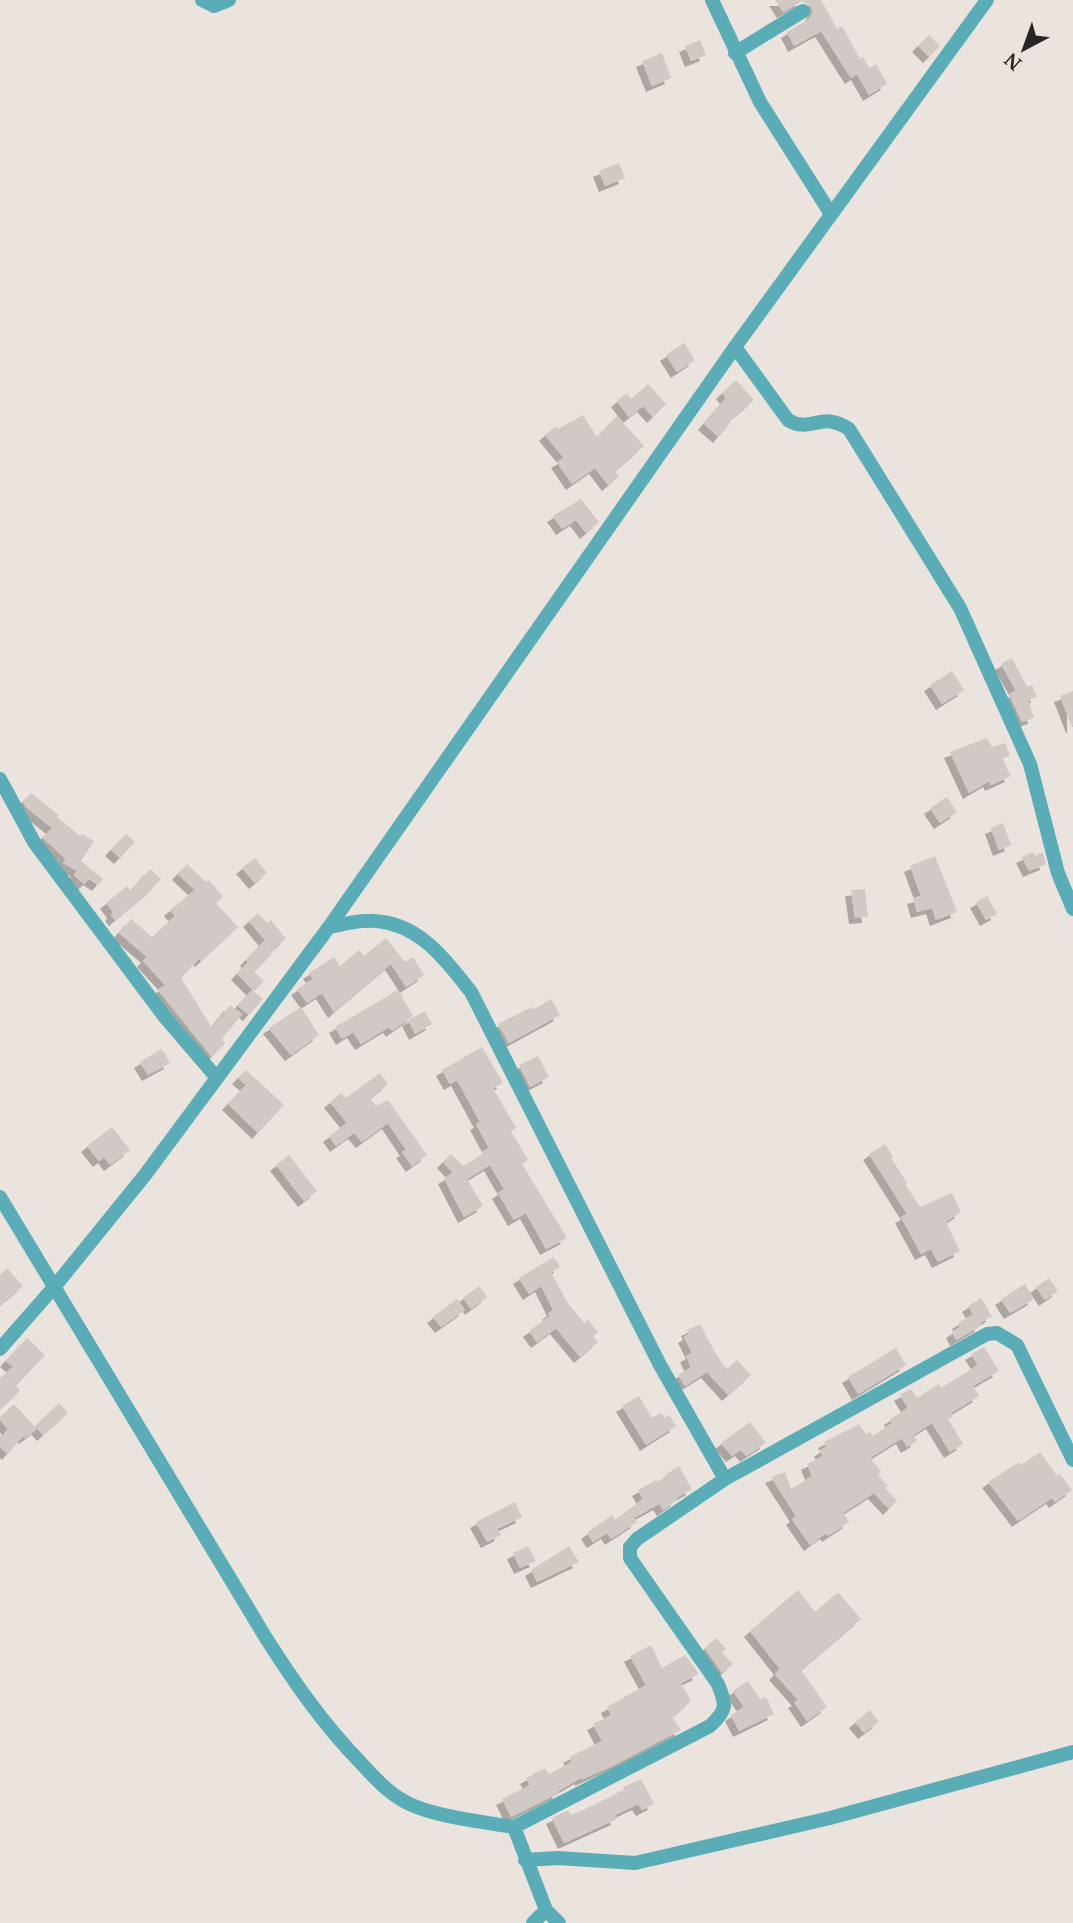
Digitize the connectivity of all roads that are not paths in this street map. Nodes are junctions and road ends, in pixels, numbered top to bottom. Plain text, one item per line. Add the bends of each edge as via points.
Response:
1 (202, 0) edge
2 (229, 0) edge
3 (712, 0) edge
4 (986, 0) edge
5 (803, 11) dead end
6 (735, 53) junction
7 (831, 214) junction
8 (735, 347) junction
9 (0, 779) edge
10 (1073, 909) edge
11 (329, 927) junction
12 (217, 1079) junction
13 (0, 1197) edge
14 (55, 1286) junction
15 (0, 1349) edge
16 (1073, 1460) edge
17 (726, 1479) junction
18 (1073, 1752) edge
19 (514, 1827) junction
20 (525, 1860) junction
21 (546, 1910) junction
22 (533, 1923) edge
23 (559, 1923) edge

1 - 2 street via 214,6
3 - 6 street
4 - 7 street
5 - 6 street
6 - 7 street via 760,102
7 - 8 street
8 - 10 street via 788,420 801,425 829,420 849,429 960,608 1030,764 1058,873
8 - 11 street
9 - 12 street via 34,842
11 - 12 street
11 - 17 street via 363,921 399,926 431,946 471,992 660,1365
12 - 14 street
13 - 14 street
14 - 15 street
14 - 19 street via 294,1683 335,1736 406,1803
16 - 17 street via 1017,1345 997,1333 957,1349
17 - 19 street via 630,1547 630,1558 718,1684 724,1710 710,1726
18 - 20 street via 830,1818 635,1863
19 - 20 street
20 - 21 street
21 - 22 street
21 - 23 street

